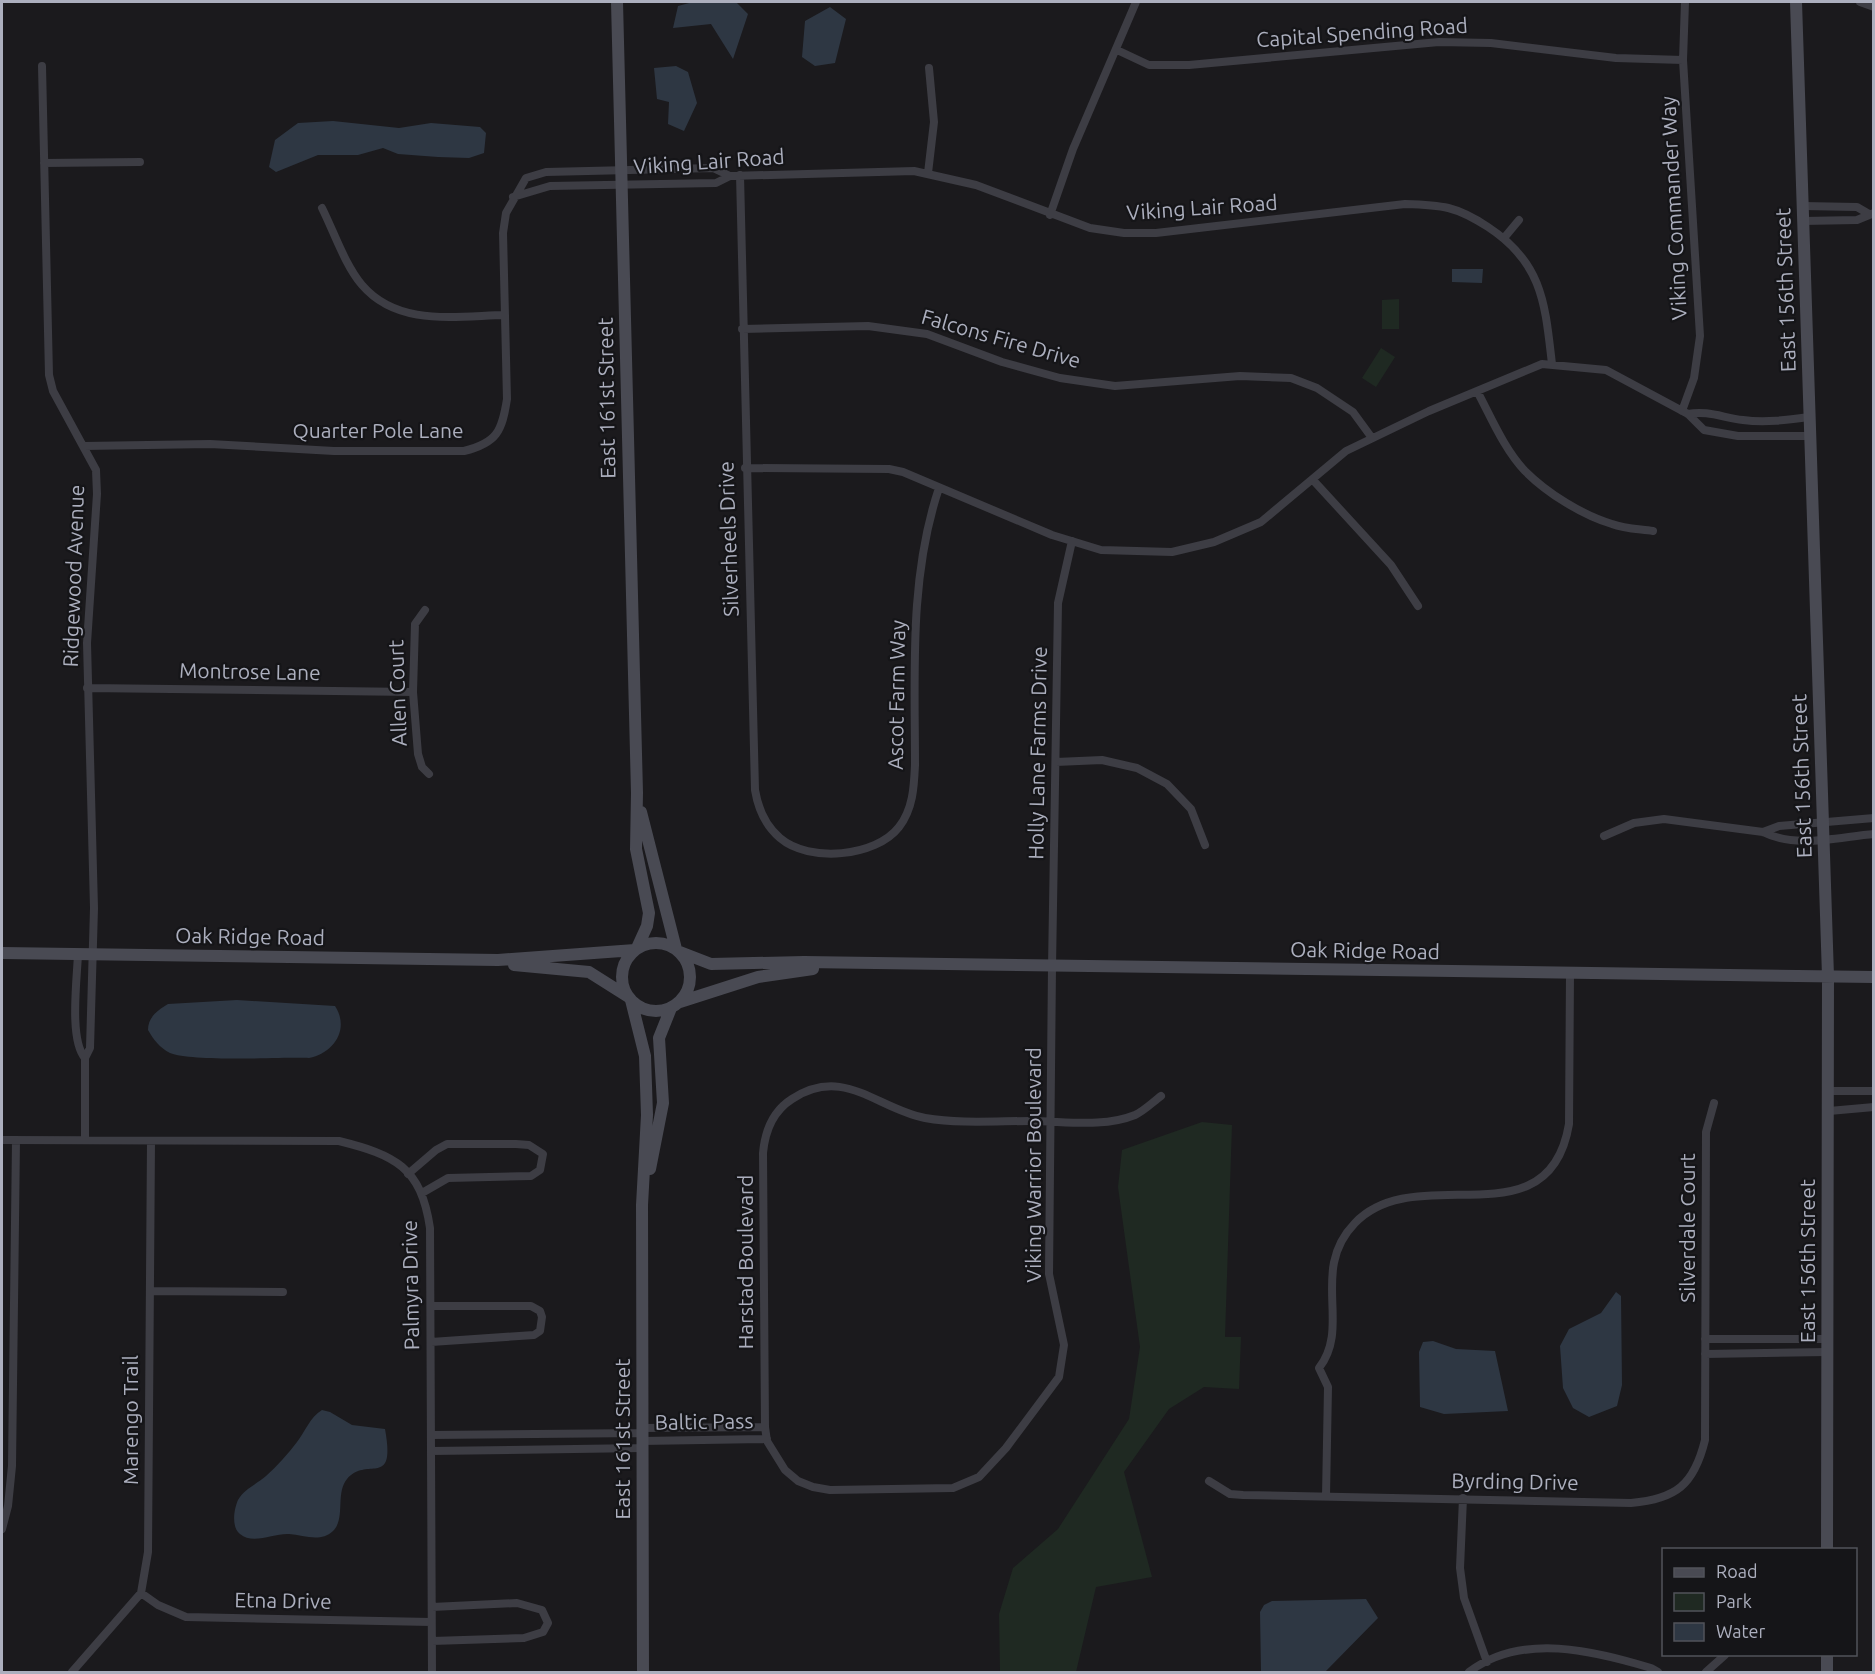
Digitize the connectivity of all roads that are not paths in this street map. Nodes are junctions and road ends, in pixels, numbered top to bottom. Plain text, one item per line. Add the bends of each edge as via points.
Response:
1 (617, 2) edge
2 (1136, 2) edge
3 (1686, 2) edge
4 (1796, 2) edge
5 (1860, 2) edge
6 (1874, 7) edge
7 (1117, 50) junction
8 (1683, 60) junction
9 (42, 66) dead end
10 (929, 68) dead end
11 (140, 162) dead end
12 (44, 163) junction
13 (621, 170) junction
14 (928, 173) junction
15 (740, 175) junction
16 (730, 176) junction
17 (621, 186) junction
18 (513, 197) junction
19 (1803, 206) junction
20 (322, 208) dead end
21 (1871, 213) edge
22 (1050, 215) junction
23 (1519, 219) dead end
24 (1803, 221) junction
25 (1504, 238) junction
26 (505, 315) junction
27 (742, 329) junction
28 (1552, 364) junction
29 (1477, 391) junction
30 (1685, 412) junction
31 (1809, 417) junction
32 (1810, 436) junction
33 (1372, 438) junction
34 (84, 446) junction
35 (746, 468) junction
36 (1313, 480) junction
37 (939, 488) junction
38 (1653, 531) dead end
39 (1072, 541) junction
40 (1418, 606) dead end
41 (425, 610) dead end
42 (87, 688) junction
43 (413, 692) junction
44 (1056, 762) junction
45 (429, 774) dead end
46 (637, 793) junction
47 (1874, 818) edge
48 (1822, 823) junction
49 (1763, 832) junction
50 (1874, 834) edge
51 (1604, 836) dead end
52 (1823, 840) junction
53 (1205, 845) dead end
54 (832, 852) joint
55 (636, 949) junction
56 (678, 950) junction
57 (2, 953) edge
58 (78, 954) junction
59 (93, 954) junction
60 (498, 960) junction
61 (855, 965) junction
62 (1052, 967) junction
63 (1570, 973) junction
64 (1828, 976) junction
65 (1874, 977) edge
66 (630, 999) junction
67 (675, 1005) junction
68 (86, 1058) junction
69 (1828, 1091) junction
70 (1874, 1091) edge
71 (1161, 1096) dead end
72 (1714, 1103) dead end
73 (1874, 1107) edge
74 (1829, 1111) junction
75 (1051, 1121) junction
76 (2, 1140) edge
77 (16, 1140) junction
78 (85, 1140) junction
79 (151, 1141) junction
80 (408, 1174) junction
81 (422, 1193) junction
82 (642, 1205) junction
83 (150, 1291) junction
84 (282, 1292) dead end
85 (431, 1306) junction
86 (1705, 1339) junction
87 (1827, 1339) junction
88 (431, 1342) junction
89 (1827, 1352) junction
90 (1705, 1354) junction
91 (765, 1426) junction
92 (431, 1435) junction
93 (642, 1437) junction
94 (767, 1439) junction
95 (431, 1451) junction
96 (979, 1477) joint
97 (1209, 1481) dead end
98 (1326, 1496) junction
99 (1463, 1498) junction
100 (2, 1529) edge
101 (1827, 1548) edge
102 (141, 1593) junction
103 (432, 1607) junction
104 (431, 1622) junction
105 (432, 1641) junction
106 (1724, 1656) edge
107 (1827, 1656) edge
108 (1487, 1662) junction
109 (72, 1672) edge
110 (432, 1672) edge
111 (643, 1672) edge
112 (1469, 1672) edge
113 (1658, 1672) edge
114 (1706, 1672) edge
115 (1827, 1672) edge

1 - 13 street, East 161st Street
2 - 7 street
3 - 8 street, Viking Commander Way
4 - 19 street, East 156th Street
5 - 6 street
7 - 8 street, Capital Spending Road via 1149,65 1189,65 1439,42
7 - 22 street
8 - 30 street, Viking Commander Way via 1700,336
9 - 12 street, Ridgewood Avenue
10 - 14 street via 934,122
11 - 12 street
12 - 34 street, Ridgewood Avenue via 49,375 53,391
13 - 16 street, Quarter Pole Lane via 713,168
13 - 17 street, East 161st Street
13 - 18 street, Quarter Pole Lane via 546,172 526,178
14 - 15 street, Viking Lair Road
14 - 22 street, Viking Lair Road via 976,185
15 - 16 street, Viking Lair Road
15 - 27 street, Silverheels Drive
16 - 17 street, Viking Lair Road via 716,183
17 - 18 street via 550,186
17 - 46 street, East 161st Street
18 - 26 street, Quarter Pole Lane via 503,233
19 - 21 street via 1857,207
19 - 24 street, East 156th Street
20 - 26 street via 361,284 377,300 395,310 420,316
21 - 24 street via 1857,220
22 - 25 street, Viking Lair Road via 1089,228 1156,233 1405,204 1446,205
23 - 25 street
24 - 31 street, East 156th Street
25 - 28 street, Viking Lair Road via 1521,253 1533,272 1546,312
26 - 34 street, Quarter Pole Lane via 507,399 503,426 484,446 465,452 334,451 210,444
27 - 33 street, Falcons Fire Drive via 868,326 927,334 1049,375 1115,386 1240,376 1292,378 1317,388 1353,412
27 - 35 street, Silverheels Drive
28 - 29 street via 1542,364
28 - 30 street via 1606,370
29 - 33 street
29 - 38 street via 1525,471 1599,519
30 - 31 street via 1701,411 1745,420
30 - 32 street via 1704,429 1738,436
31 - 32 street, East 156th Street
32 - 48 street, East 156th Street
33 - 36 street via 1346,451
34 - 42 street, Ridgewood Avenue via 96,470 97,494
35 - 37 street via 889,469
35 - 54 street, Silverheels Drive via 758,806 781,839 808,850
36 - 39 street via 1261,522 1214,542 1172,552 1132,552 1101,550
36 - 40 street via 1392,565
37 - 39 street
37 - 54 street, Ascot Farm Way via 918,588 915,765 908,813 900,826 878,845 860,851
39 - 44 street, Holly Lane Farms Drive via 1059,603
41 - 43 street, Allen Court via 415,624
42 - 43 street, Montrose Lane
42 - 59 street, Ridgewood Avenue
43 - 45 street, Allen Court via 418,754
44 - 53 street via 1102,760 1137,768 1167,784 1191,809
44 - 62 street, Holly Lane Farms Drive
46 - 55 street, East 161st Street via 636,849 649,913
46 - 56 street, East 161st Street
47 - 48 street
48 - 49 street via 1779,826
48 - 52 street, East 156th Street
49 - 51 street via 1664,819 1634,823
49 - 52 street via 1777,839
50 - 52 street
52 - 64 street, East 156th Street
55 - 56 street via 659,942
55 - 60 street, Oak Ridge Road
55 - 66 street via 623,966 622,977
56 - 61 street, Oak Ridge Road via 711,964
56 - 67 street via 690,971 690,982
57 - 58 street, Oak Ridge Road
58 - 59 street, Oak Ridge Road
58 - 68 street via 76,1034 80,1052
59 - 60 street, Oak Ridge Road
59 - 68 street, Ridgewood Avenue via 90,1048
60 - 66 street, Oak Ridge Road via 589,972
61 - 62 street, Oak Ridge Road
61 - 67 street, Oak Ridge Road via 758,977
62 - 63 street, Oak Ridge Road
62 - 75 street, Viking Warrior Boulevard
63 - 64 street, Oak Ridge Road
63 - 98 street via 1569,1124 1559,1155 1537,1181 1514,1192 1397,1198 1354,1223 1343,1239 1334,1260 1330,1289 1330,1352 1319,1368 1328,1387
64 - 65 street, Oak Ridge Road
64 - 69 street, East 156th Street
66 - 67 street via 648,1010
66 - 82 street, East 161st Street via 645,1056 647,1115
67 - 82 street, East 161st Street via 659,1038 663,1103
68 - 78 street
69 - 70 street
69 - 74 street, East 156th Street
71 - 75 street via 1136,1114 1107,1122
72 - 86 street, Silverdale Court via 1706,1132
73 - 74 street
74 - 87 street, East 156th Street
75 - 91 street, Harstad Boulevard via 923,1118 843,1086 814,1089 786,1103 772,1120 763,1153
75 - 96 street, Viking Warrior Boulevard via 1049,1274 1064,1345 1059,1377
76 - 77 street, Palmyra Drive
77 - 78 street, Palmyra Drive
77 - 100 street via 12,1466
78 - 79 street, Palmyra Drive
79 - 80 street, Palmyra Drive via 339,1140 380,1151
79 - 83 street, Marengo Trail
80 - 81 street, Palmyra Drive
80 - 81 street via 447,1144 529,1145 543,1154 540,1170 531,1176 448,1178
81 - 85 street, Palmyra Drive via 430,1228
82 - 93 street, East 161st Street
83 - 84 street
83 - 102 street, Marengo Trail via 148,1552
85 - 88 street, Palmyra Drive
85 - 88 street via 531,1306 542,1317 540,1331 534,1335
86 - 87 street
86 - 90 street, Silverdale Court
87 - 89 street, East 156th Street
88 - 92 street, Palmyra Drive
89 - 90 street
89 - 101 street, East 156th Street
90 - 99 street, Byrding Drive via 1705,1440 1700,1461 1688,1481 1674,1493 1655,1501 1631,1503
91 - 93 street, Baltic Pass
91 - 94 street, Harstad Boulevard
92 - 93 street
92 - 95 street, Palmyra Drive
93 - 94 street, Baltic Pass
93 - 95 street
93 - 111 street, East 161st Street
94 - 96 street, Harstad Boulevard via 785,1470 813,1487 953,1488
95 - 103 street, Palmyra Drive
97 - 98 street, Byrding Drive via 1230,1494
98 - 99 street, Byrding Drive
99 - 108 street via 1460,1568 1464,1598
102 - 104 street, Etna Drive via 186,1617
102 - 109 street
103 - 104 street, Palmyra Drive
103 - 105 street via 518,1603 542,1610 548,1623 543,1632 524,1638
104 - 105 street, Palmyra Drive
105 - 110 street, Palmyra Drive
106 - 114 street
107 - 115 street
108 - 112 street
108 - 113 street via 1535,1648 1602,1653

